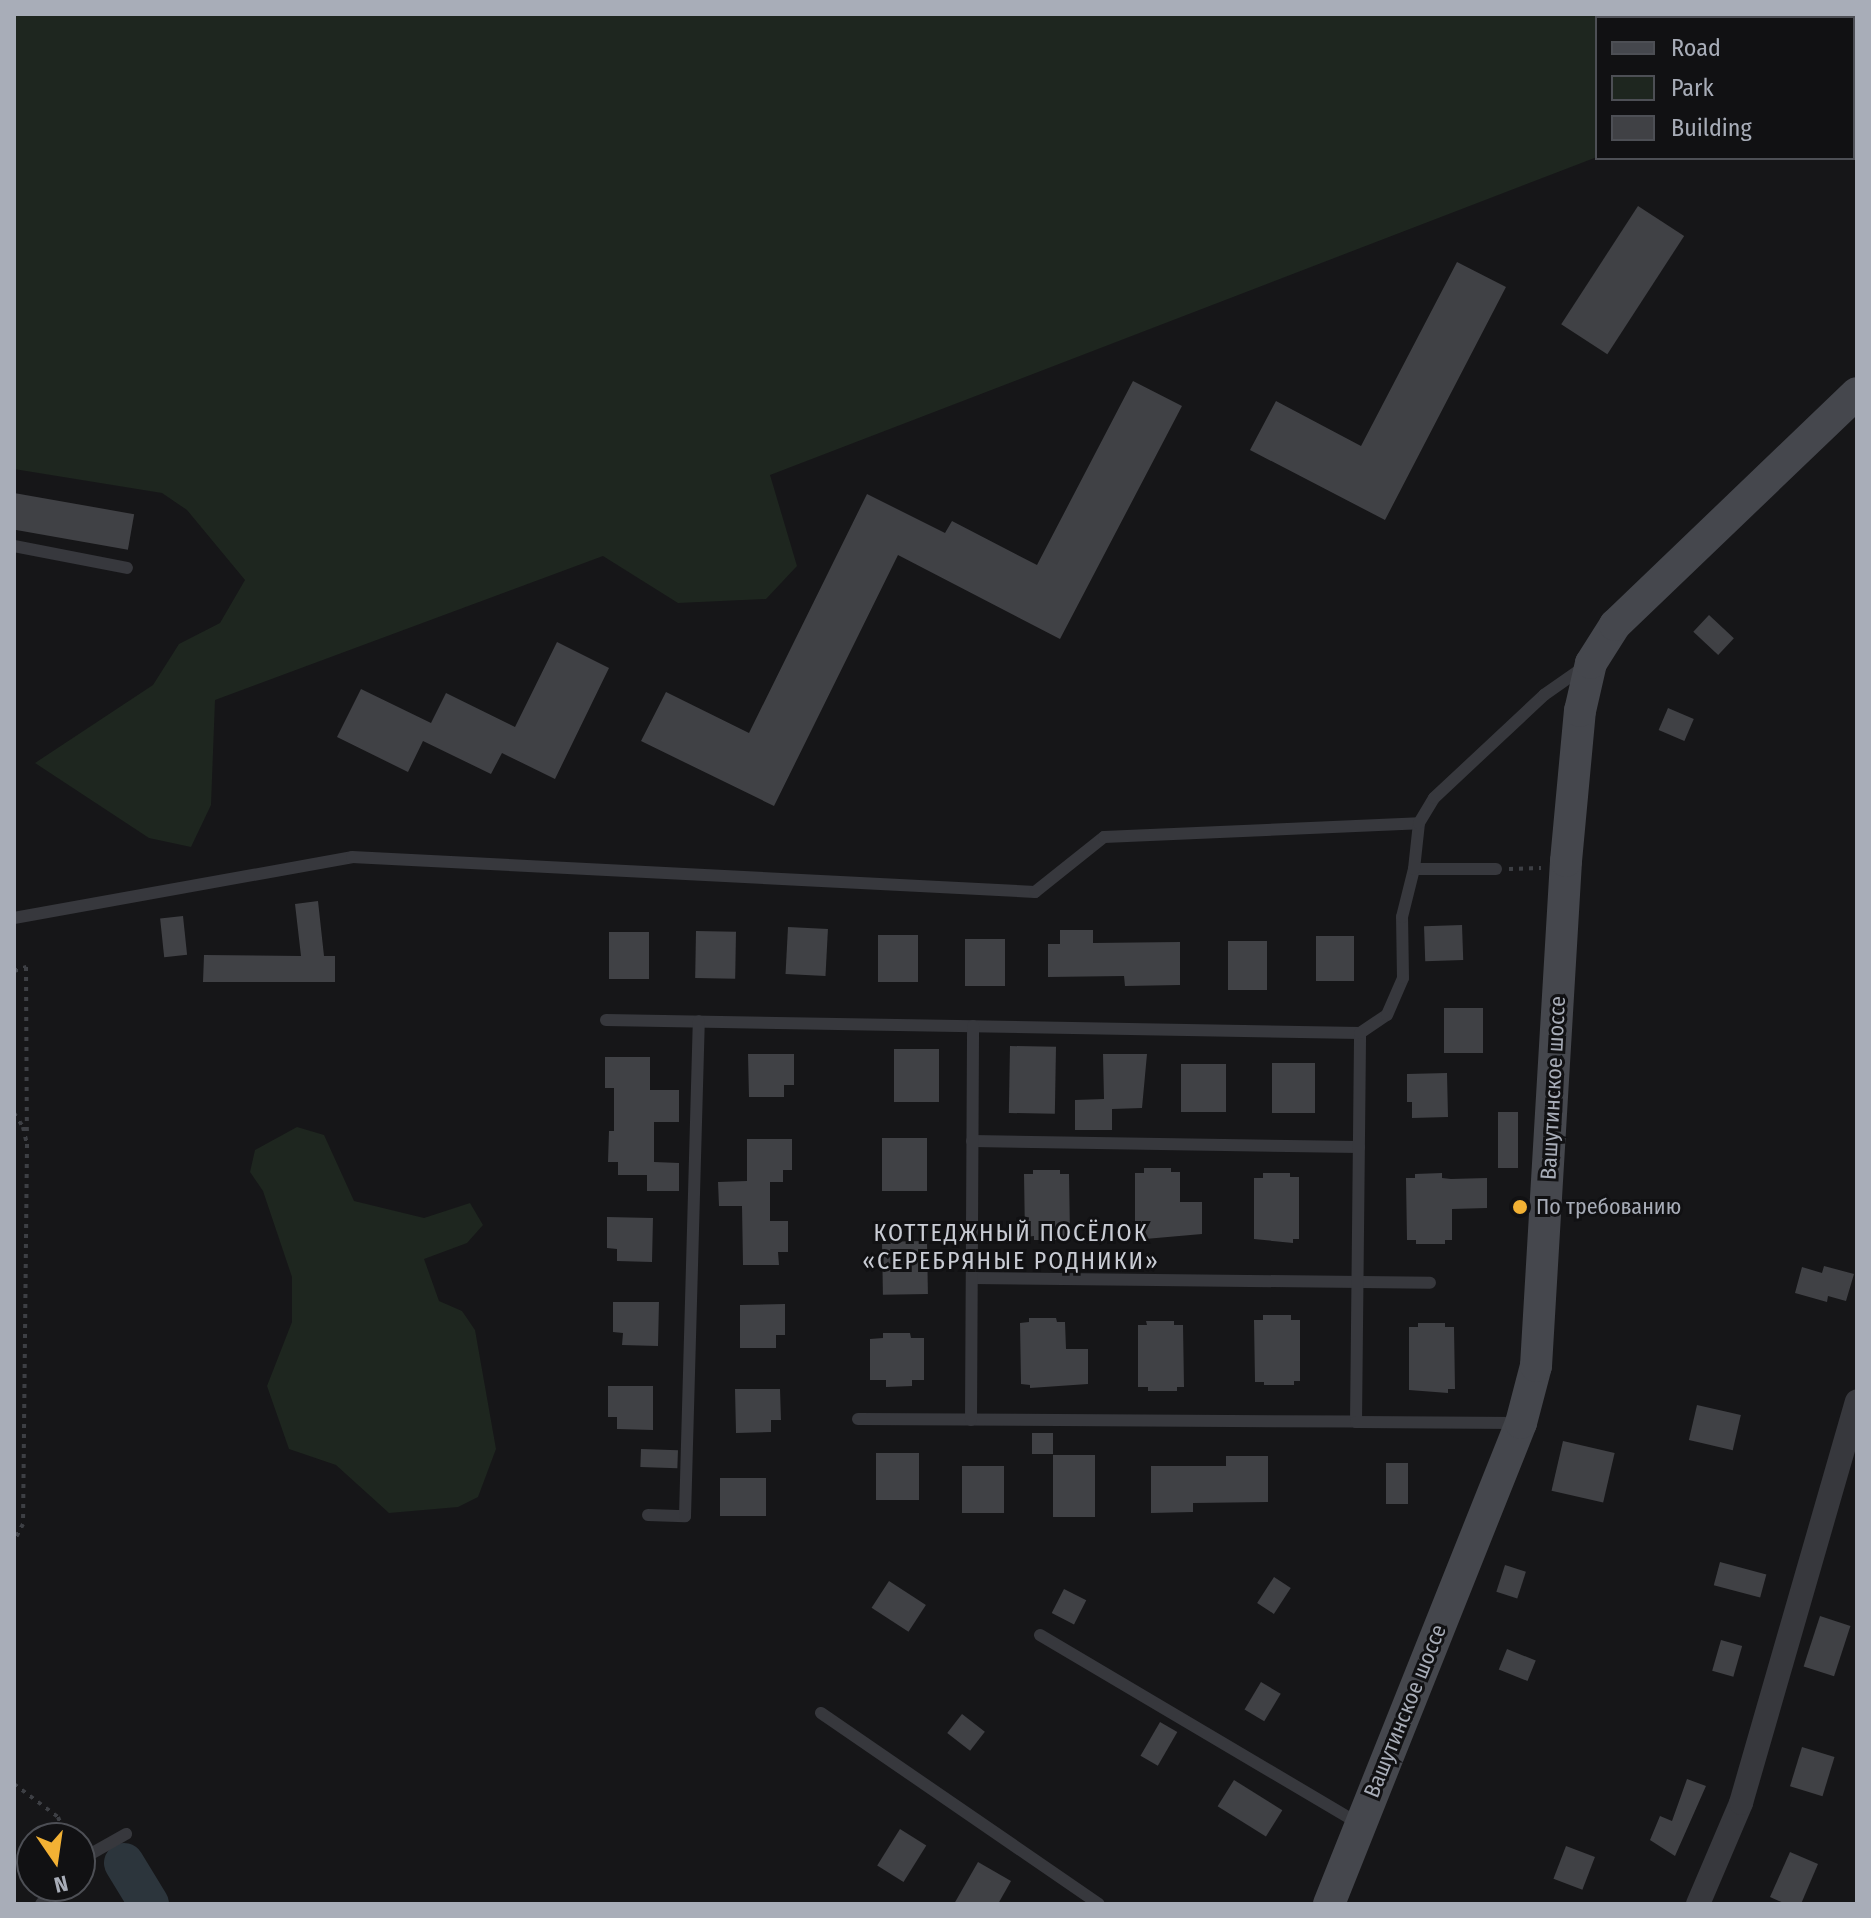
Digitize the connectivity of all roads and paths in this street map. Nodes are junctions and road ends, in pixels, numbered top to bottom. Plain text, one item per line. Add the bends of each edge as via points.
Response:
1 (1857, 393) edge
2 (14, 546) edge
3 (127, 568) dead end
4 (1591, 663) junction
5 (1419, 823) junction
6 (1566, 861) junction
7 (1414, 869) junction
8 (1496, 869) joint
9 (14, 918) edge
10 (14, 971) edge
11 (606, 1020) dead end
12 (699, 1021) junction
13 (973, 1026) junction
14 (1360, 1033) junction
15 (14, 1113) edge
16 (972, 1141) junction
17 (27, 1144) junction
18 (1359, 1147) junction
19 (972, 1278) junction
20 (1358, 1282) junction
21 (1430, 1283) dead end
22 (1857, 1401) edge
23 (858, 1419) dead end
24 (971, 1420) junction
25 (1356, 1422) junction
26 (1521, 1423) junction
27 (648, 1515) dead end
28 (14, 1541) edge
29 (1040, 1635) dead end
30 (821, 1713) dead end
31 (14, 1784) edge
32 (60, 1822) edge
33 (1360, 1824) junction
34 (126, 1834) dead end
35 (96, 1851) edge
36 (1099, 1904) edge
37 (1329, 1904) edge
38 (1698, 1904) edge

1 - 4 street, Вашутинское шоссе via 1615,625
2 - 3 lane
4 - 5 lane via 1544,695 1434,798
4 - 6 street, Вашутинское шоссе via 1580,711
5 - 7 lane
5 - 9 lane via 1104,837 1035,892 352,857
6 - 8 path via 1540,869
6 - 26 street, Вашутинское шоссе via 1536,1366
7 - 8 lane
7 - 14 lane via 1402,917 1403,978 1387,1015
10 - 17 path via 26,967
11 - 12 lane
12 - 13 lane
12 - 27 lane via 685,1516
13 - 14 lane
13 - 16 lane
14 - 18 lane
15 - 17 path
16 - 18 lane
16 - 19 lane
17 - 28 path via 23,1524
18 - 20 lane
19 - 20 lane
19 - 24 lane
20 - 21 lane
20 - 25 lane
22 - 38 street via 1741,1803
23 - 24 lane
24 - 25 lane
25 - 26 lane
26 - 33 street, Вашутинское шоссе
29 - 33 lane
30 - 36 lane
31 - 32 path
33 - 37 street, Вашутинское шоссе
34 - 35 lane

